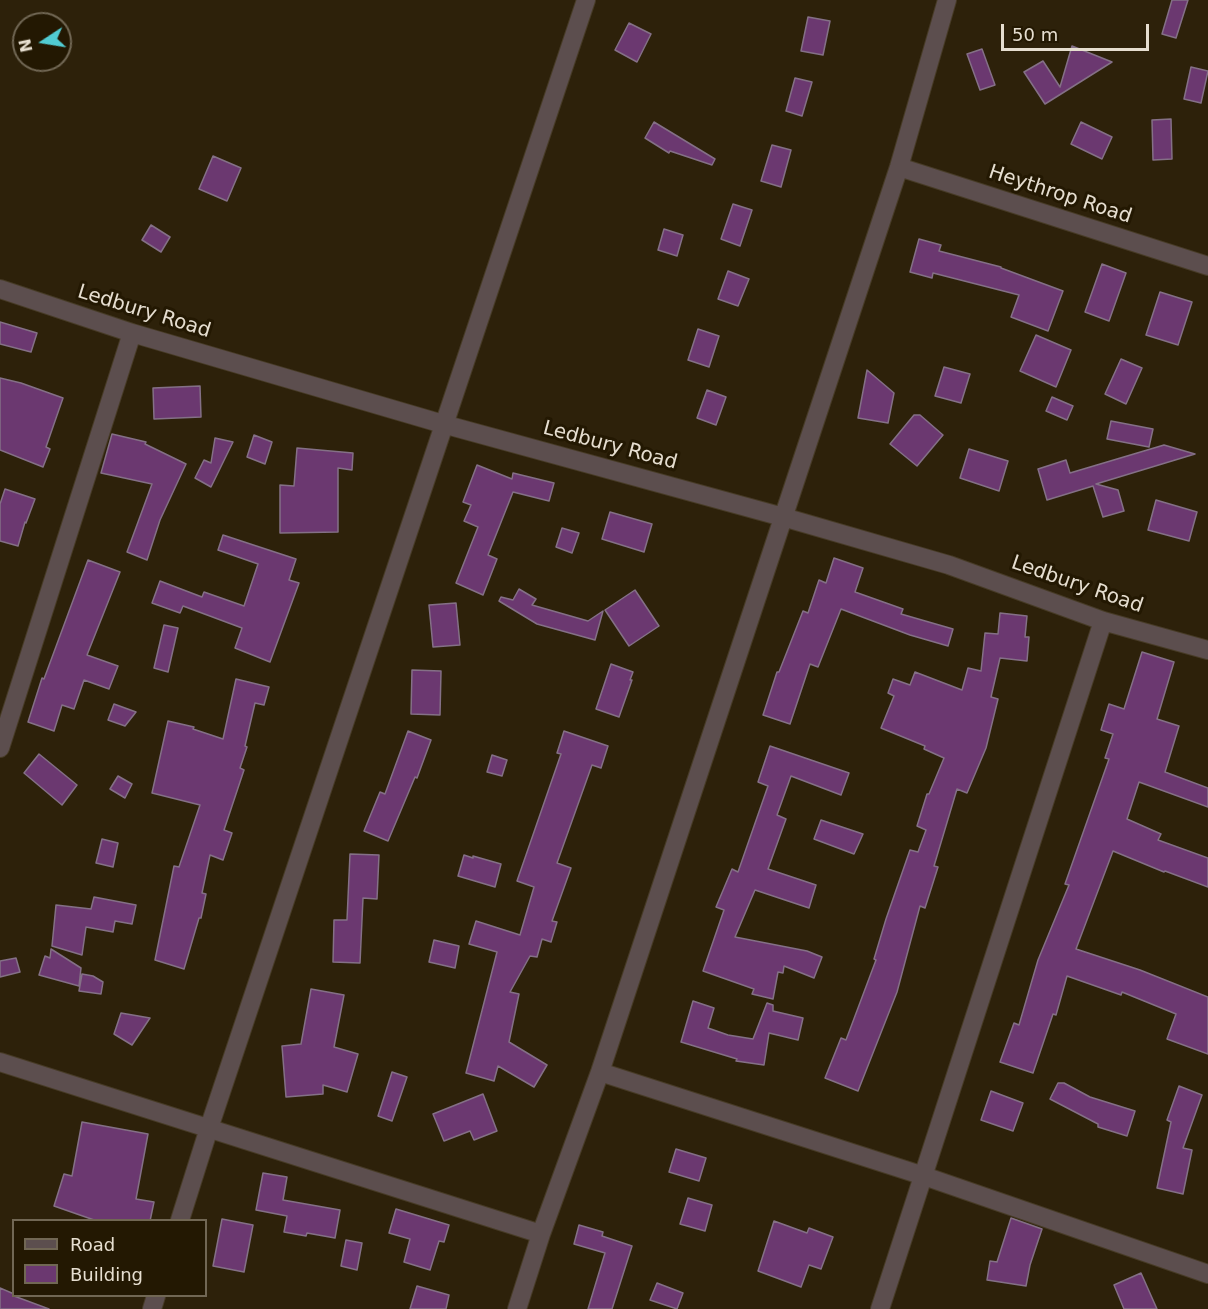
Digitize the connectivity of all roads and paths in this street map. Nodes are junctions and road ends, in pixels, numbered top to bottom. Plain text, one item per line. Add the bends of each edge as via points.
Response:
1 (586, 0) edge
2 (947, 0) edge
3 (899, 167) junction
4 (1208, 267) edge
5 (0, 289) edge
6 (132, 333) junction
7 (443, 424) junction
8 (783, 517) junction
9 (1103, 621) junction
10 (1208, 650) edge
11 (0, 748) edge
12 (0, 1062) edge
13 (600, 1072) junction
14 (209, 1128) junction
15 (924, 1176) junction
16 (181, 1219) edge
17 (541, 1234) junction
18 (1208, 1274) edge
19 (517, 1309) edge
20 (880, 1309) edge

1 - 7 street
2 - 3 street
3 - 4 street, Heythrop Road
3 - 8 street
5 - 6 street, Ledbury Road
6 - 7 street, Ledbury Road
6 - 11 street
7 - 8 street, Ledbury Road
7 - 14 street
8 - 9 street, Ledbury Road via 949,565
8 - 13 street
9 - 10 street, Ledbury Road
9 - 15 street
12 - 14 street
13 - 15 street
13 - 17 street
14 - 16 street
14 - 17 street
15 - 18 street
15 - 20 street
17 - 19 street

